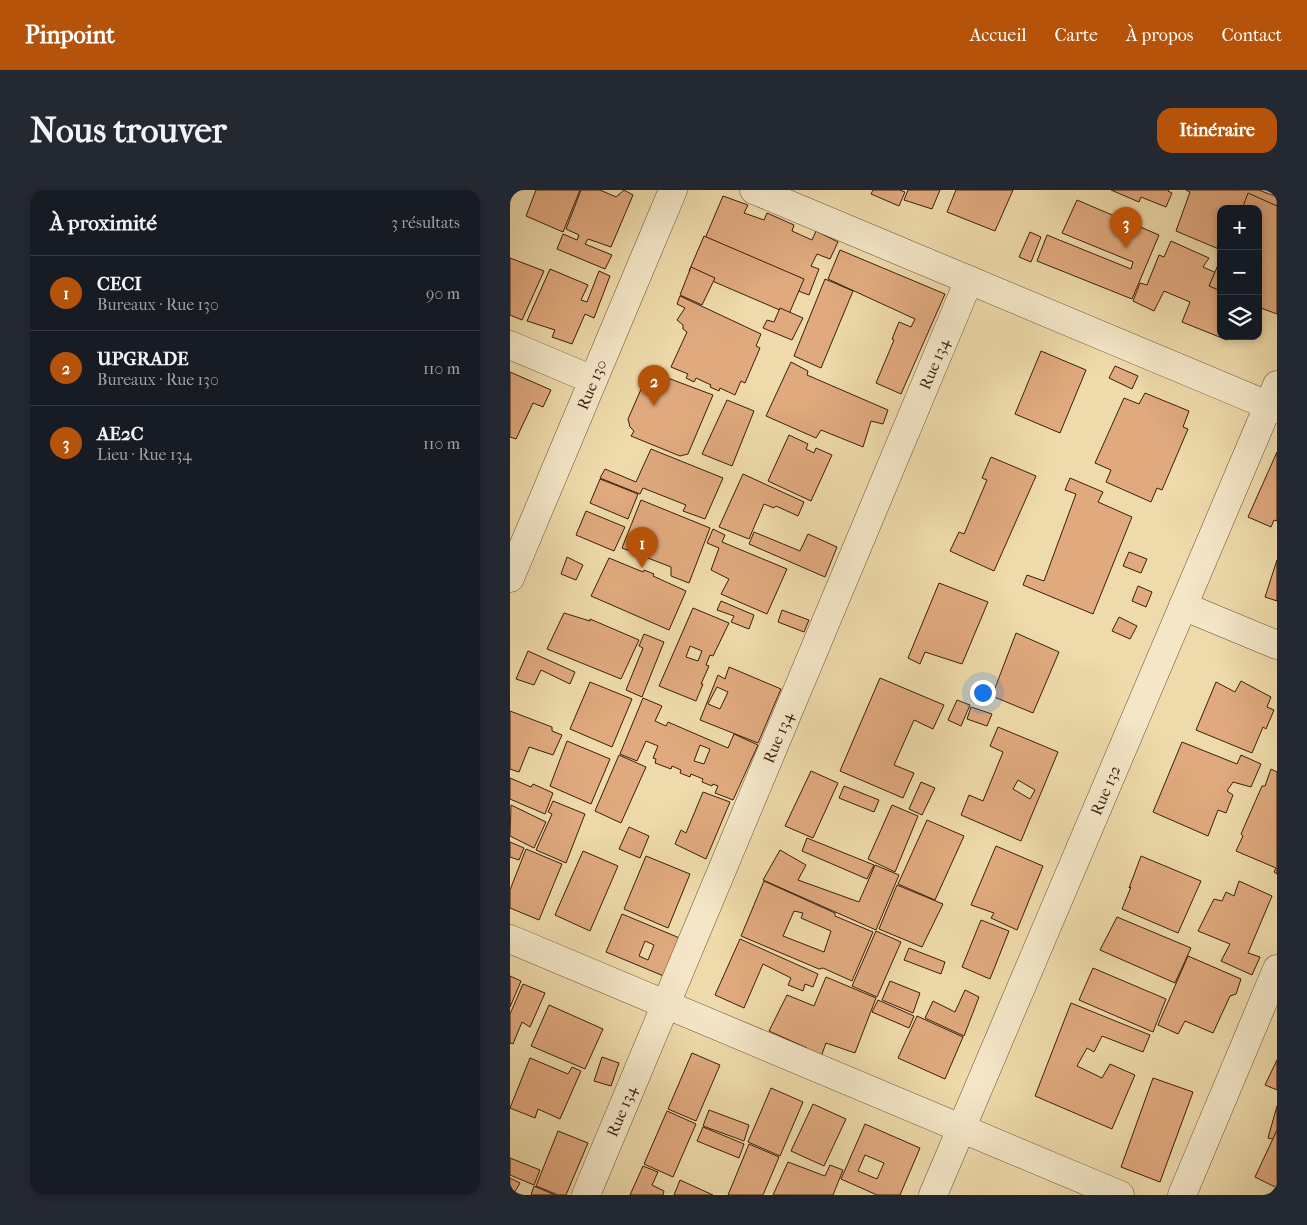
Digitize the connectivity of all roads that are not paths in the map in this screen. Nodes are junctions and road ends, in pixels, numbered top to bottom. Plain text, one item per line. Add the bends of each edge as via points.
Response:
1 (674, 190) edge
2 (754, 190) edge
3 (970, 280) junction
4 (510, 345) edge
5 (593, 380) junction
6 (1274, 400) edge
7 (510, 578) edge
8 (1183, 606) junction
9 (1277, 645) edge
10 (510, 939) edge
11 (1277, 969) edge
12 (666, 1005) junction
13 (961, 1128) junction
14 (586, 1195) edge
15 (933, 1195) edge
16 (1120, 1195) edge
17 (1182, 1195) edge

1 - 5 street, Rue 130
2 - 3 street
3 - 6 street
3 - 12 street, Rue 134
4 - 5 street
5 - 7 street, Rue 130
6 - 8 street, Rue 132
8 - 9 street
8 - 13 street, Rue 132
10 - 12 street
11 - 17 street
12 - 13 street
12 - 14 street, Rue 134
13 - 15 street, Rue 132
13 - 16 street

